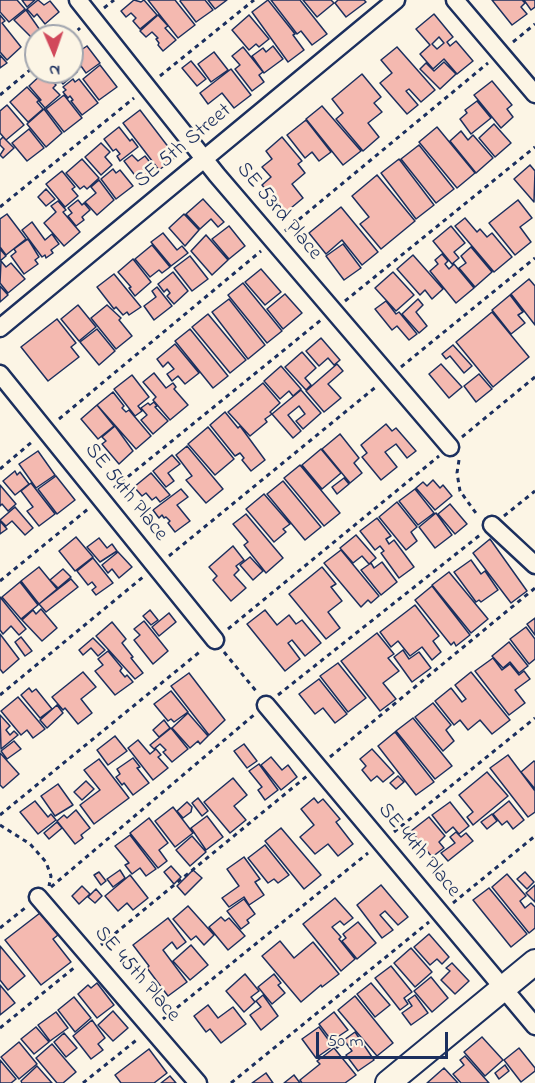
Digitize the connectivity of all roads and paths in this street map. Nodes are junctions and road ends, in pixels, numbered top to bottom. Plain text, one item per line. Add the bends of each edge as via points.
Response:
1 (78, 0) edge
2 (254, 0) edge
3 (396, 0) edge
4 (455, 0) edge
5 (24, 75) edge
6 (147, 87) junction
7 (535, 94) edge
8 (0, 95) edge
9 (535, 147) edge
10 (204, 159) junction
11 (0, 207) edge
12 (535, 258) edge
13 (333, 311) junction
14 (0, 328) edge
15 (0, 374) edge
16 (389, 377) junction
17 (535, 377) edge
18 (450, 447) junction
19 (101, 499) junction
20 (492, 525) joint
21 (535, 565) edge
22 (156, 567) junction
23 (0, 581) edge
24 (535, 588) edge
25 (214, 640) junction
26 (0, 695) edge
27 (266, 705) joint
28 (535, 718) edge
29 (318, 767) junction
30 (0, 815) edge
31 (0, 825) edge
32 (535, 836) edge
33 (381, 842) junction
34 (44, 893) joint
35 (440, 913) junction
36 (89, 955) junction
37 (535, 962) edge
38 (503, 989) junction
39 (535, 1026) edge
40 (0, 1028) edge
41 (152, 1028) junction
42 (83, 1083) edge
43 (198, 1083) edge
44 (231, 1083) edge
45 (388, 1083) edge

1 - 6 street, SE 53rd Place
2 - 6 path
3 - 10 street, SE 5th Street
4 - 7 street
5 - 8 path
6 - 10 street, SE 53rd Place
6 - 11 path
9 - 13 path
10 - 13 street, SE 53rd Place
10 - 14 street, SE 5th Street
12 - 16 path
13 - 16 street, SE 53rd Place
13 - 19 path
15 - 19 street, SE 54th Place
16 - 18 street, SE 53rd Place
16 - 22 path
17 - 18 path
18 - 20 path via 459,461 460,491 476,514
18 - 25 path
19 - 22 street, SE 54th Place
19 - 23 path
20 - 21 street
22 - 25 street, SE 54th Place
22 - 26 path
24 - 29 path
25 - 27 path
25 - 30 path
27 - 29 street, SE 44th Place
28 - 33 path
29 - 33 street, SE 44th Place
29 - 36 path
31 - 34 path via 30,844 46,862 51,876
32 - 35 path
33 - 35 street, SE 44th Place
33 - 41 path
34 - 36 street, SE 45th Place
35 - 38 street, SE 44th Place
35 - 44 path
36 - 40 path
36 - 41 street, SE 45th Place
37 - 38 street
38 - 39 street, SE 44th Place
38 - 45 street
41 - 42 path
41 - 43 street, SE 45th Place

